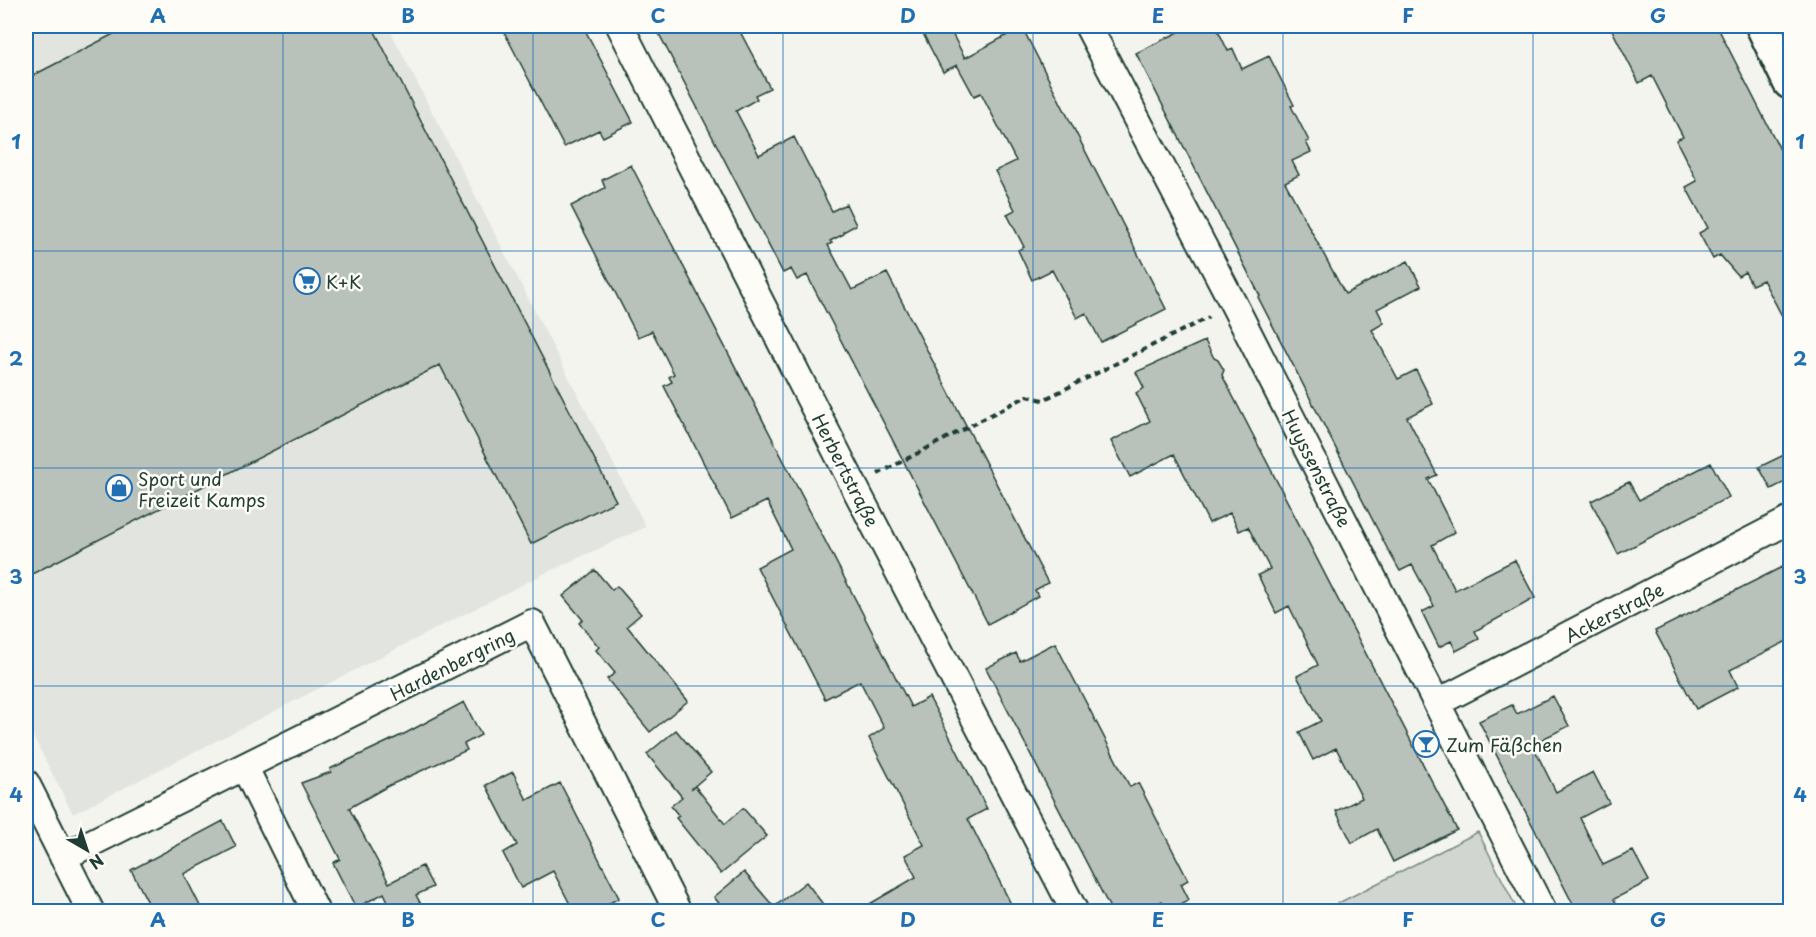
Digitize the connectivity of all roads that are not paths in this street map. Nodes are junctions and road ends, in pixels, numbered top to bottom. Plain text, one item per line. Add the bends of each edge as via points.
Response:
1 (620, 26) edge
2 (1088, 26) edge
3 (1762, 26) edge
4 (1791, 82) edge
5 (1791, 520) edge
6 (1437, 703) junction
7 (245, 768) junction
8 (26, 783) edge
9 (63, 857) junction
10 (91, 912) edge
11 (316, 912) edge
12 (678, 912) edge
13 (1075, 912) edge
14 (1543, 912) edge

1 - 13 street, Herbertstraße
2 - 6 street, Huyssenstraße
3 - 4 street
5 - 6 street, Ackerstraße
6 - 14 street, Huyssenstraße
7 - 9 street, Hardenbergring
7 - 11 street
7 - 12 street, Hardenbergring via 532,623
8 - 9 street
9 - 10 street

